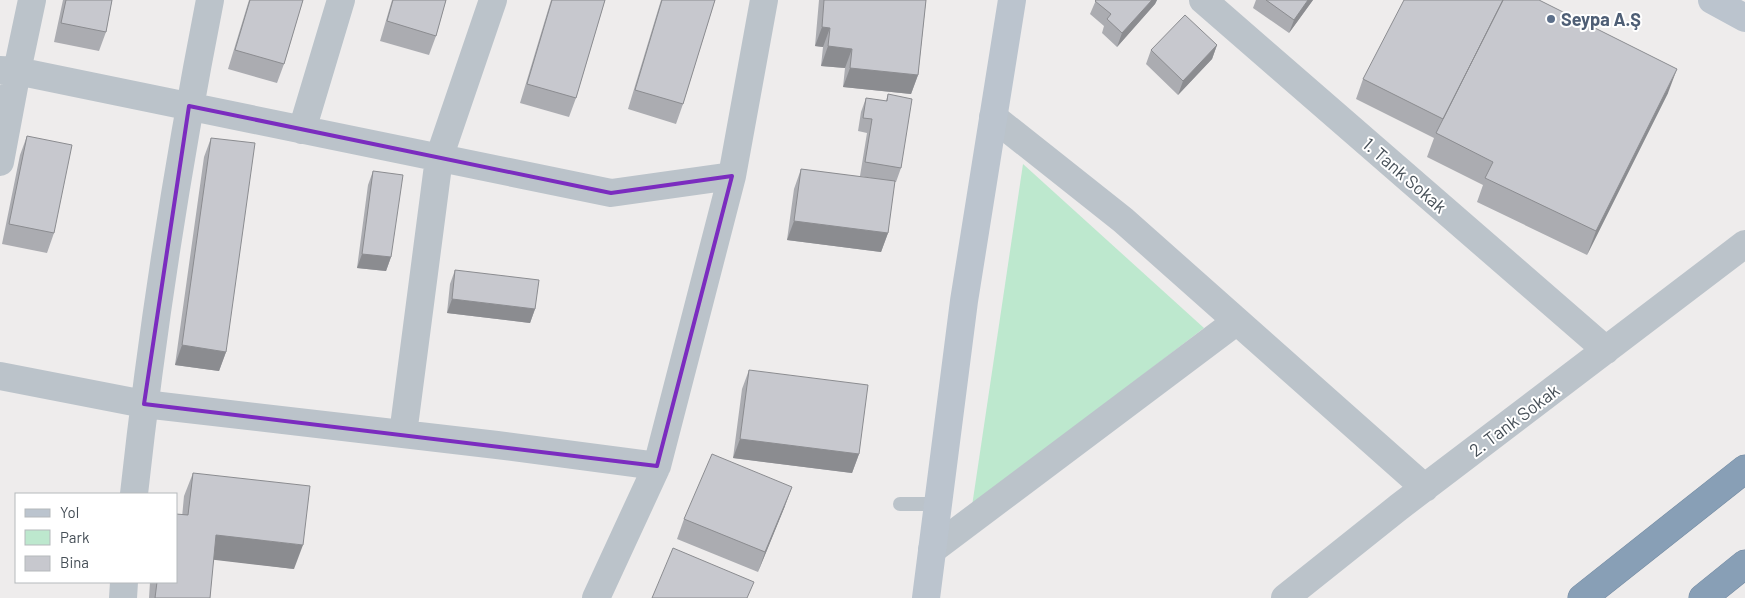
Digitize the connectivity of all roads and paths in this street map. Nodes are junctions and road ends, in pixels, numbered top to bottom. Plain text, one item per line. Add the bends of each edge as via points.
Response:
1 (32, 0) edge
2 (210, 0) edge
3 (341, 0) edge
4 (494, 0) edge
5 (764, 0) edge
6 (1012, 0) edge
7 (1203, 0) edge
8 (1712, 0) edge
9 (1745, 18) edge
10 (8, 71) edge
11 (189, 106) junction
12 (993, 117) junction
13 (302, 130) junction
14 (439, 158) junction
15 (0, 162) edge
16 (732, 176) junction
17 (1745, 244) edge
18 (1237, 321) junction
19 (1606, 350) junction
20 (0, 376) edge
21 (144, 404) junction
22 (403, 434) junction
23 (657, 466) junction
24 (1745, 469) edge
25 (1425, 488) junction
26 (134, 493) edge
27 (900, 504) dead end
28 (938, 504) junction
29 (932, 550) junction
30 (1745, 564) edge
31 (124, 583) edge
32 (122, 598) edge
33 (596, 598) edge
34 (926, 598) edge
35 (1285, 598) edge
36 (1582, 598) edge
37 (1703, 598) edge

1 - 10 street
2 - 11 street
3 - 13 street
4 - 14 street
5 - 16 street
6 - 12 street
7 - 19 street, 1. Tank Sokak
8 - 9 street
10 - 11 street
10 - 15 street
11 - 13 street
11 - 21 street
12 - 18 street via 1123,220
12 - 28 street via 964,301
13 - 14 street
14 - 16 street via 611,193
14 - 22 street
16 - 23 street
17 - 19 street, 2. Tank Sokak
18 - 25 street
18 - 29 street
19 - 25 street, 2. Tank Sokak
20 - 21 street
21 - 22 street
21 - 26 street
22 - 23 street
23 - 33 street
24 - 36 highway
25 - 35 street, 2. Tank Sokak
27 - 28 lane
28 - 29 street
29 - 34 street
30 - 37 highway
31 - 32 street

